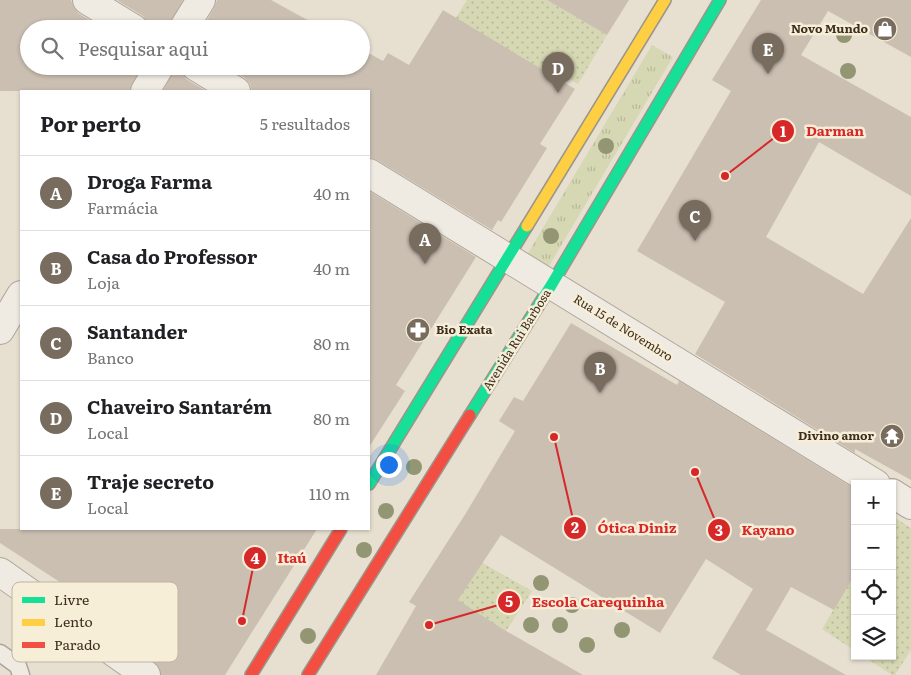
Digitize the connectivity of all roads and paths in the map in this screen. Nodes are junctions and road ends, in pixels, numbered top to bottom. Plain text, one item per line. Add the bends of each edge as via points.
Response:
1 (87, 0) edge
2 (201, 0) edge
3 (720, 0) edge
4 (663, 1) edge
5 (119, 20) edge
6 (189, 20) edge
7 (155, 75) edge
8 (210, 75) edge
9 (146, 90) edge
10 (234, 90) edge
11 (370, 174) edge
12 (508, 258) junction
13 (552, 284) junction
14 (20, 298) edge
15 (0, 330) edge
16 (870, 480) edge
17 (370, 482) edge
18 (896, 496) edge
19 (911, 505) edge
20 (340, 530) edge
21 (0, 572) edge
22 (14, 582) edge
23 (0, 653) edge
24 (12, 662) edge
25 (12, 662) edge
26 (128, 662) edge
27 (22, 675) edge
28 (146, 675) edge
29 (251, 675) edge
30 (308, 675) edge

1 - 5 street
2 - 6 street
3 - 13 main road, Avenida Rui Barbosa
4 - 12 main road
7 - 9 street
8 - 10 street
11 - 12 street, Rua 15 de Novembro
12 - 13 street, Rua 15 de Novembro
12 - 17 main road
13 - 16 street, Rua 15 de Novembro
13 - 30 main road, Avenida Rui Barbosa
14 - 15 street
18 - 19 street
20 - 29 main road
21 - 22 street
23 - 24 lane
25 - 27 lane
26 - 28 street

